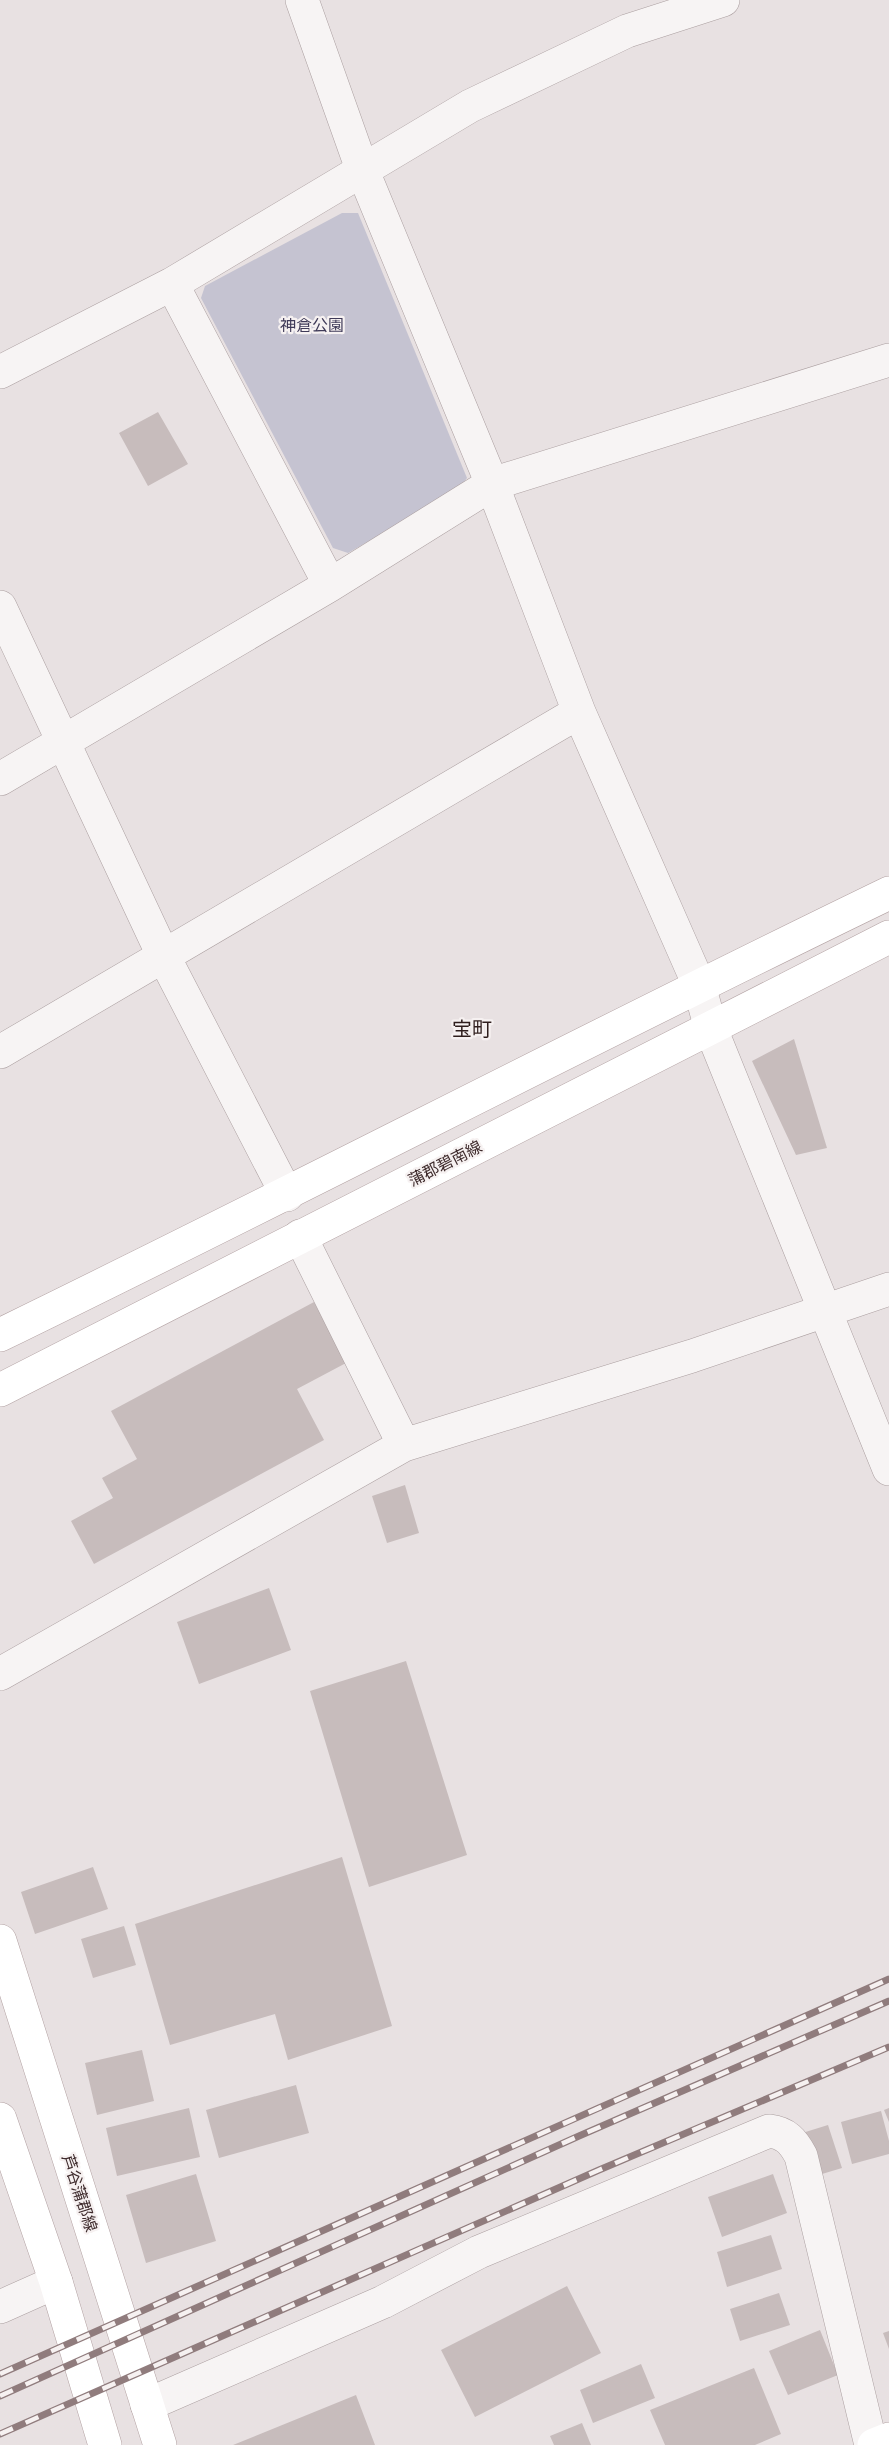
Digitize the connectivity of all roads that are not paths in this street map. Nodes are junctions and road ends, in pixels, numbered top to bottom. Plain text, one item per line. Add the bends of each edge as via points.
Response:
1 (302, 0) edge
2 (723, 0) edge
3 (362, 169) junction
4 (172, 284) junction
5 (889, 360) edge
6 (0, 372) edge
7 (492, 484) junction
8 (330, 585) junction
9 (0, 607) edge
10 (579, 712) junction
11 (65, 741) junction
12 (0, 779) edge
13 (889, 893) edge
14 (889, 937) edge
15 (163, 955) junction
16 (699, 985) junction
17 (711, 1029) junction
18 (0, 1052) edge
19 (287, 1195) junction
20 (300, 1236) junction
21 (889, 1289) edge
22 (825, 1309) junction
23 (0, 1335) edge
24 (0, 1390) edge
25 (404, 1445) junction
26 (889, 1469) edge
27 (0, 1674) edge
28 (0, 1941) edge
29 (0, 2119) edge
30 (56, 2282) junction
31 (0, 2307) edge
32 (147, 2405) junction
33 (889, 2439) edge
34 (100, 2444) edge
35 (160, 2445) edge
36 (873, 2445) edge

1 - 3 street
2 - 3 street via 627,31 470,106
3 - 4 street
3 - 7 street
4 - 6 street
4 - 8 street
5 - 7 street
7 - 8 street
7 - 10 street
8 - 11 street
9 - 11 street
10 - 15 street
10 - 16 street
11 - 12 street
11 - 15 street
13 - 16 main road
14 - 17 main road, 蒲郡碧南線
15 - 18 street
15 - 19 street
16 - 17 street
16 - 19 main road
17 - 20 main road, 蒲郡碧南線
17 - 22 street
19 - 23 main road
20 - 24 main road, 蒲郡碧南線
20 - 25 street
21 - 22 street
22 - 25 street via 692,1356
22 - 26 street
25 - 27 street
28 - 32 main road, 芦谷蒲郡線
29 - 30 main road
30 - 31 street
30 - 34 main road
32 - 35 main road, 芦谷蒲郡線
32 - 36 street via 383,2302 479,2252 769,2131 782,2132 801,2156
33 - 36 main road

